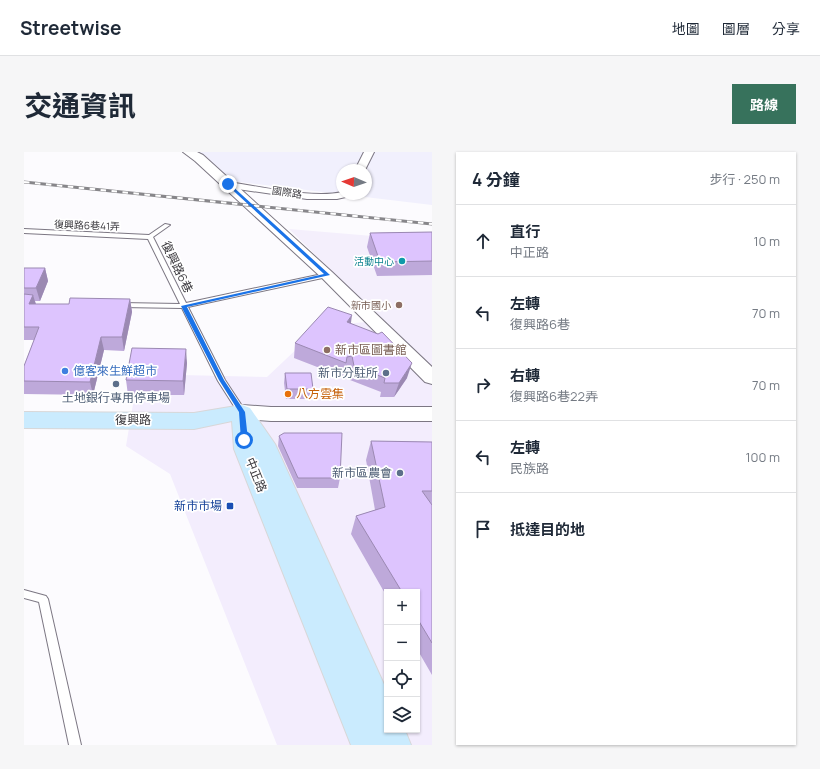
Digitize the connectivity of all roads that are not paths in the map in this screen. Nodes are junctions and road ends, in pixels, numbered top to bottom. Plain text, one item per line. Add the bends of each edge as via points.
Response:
1 (189, 152) edge
2 (369, 152) edge
3 (363, 164) edge
4 (228, 184) junction
5 (336, 197) edge
6 (166, 225) dead end
7 (24, 231) edge
8 (150, 237) junction
9 (327, 275) junction
10 (112, 305) edge
11 (184, 306) junction
12 (432, 378) edge
13 (24, 405) edge
14 (242, 412) junction
15 (432, 414) edge
16 (24, 420) edge
17 (24, 594) edge
18 (384, 719) edge
19 (390, 733) edge
20 (75, 745) edge
21 (367, 745) edge
22 (395, 745) edge

1 - 4 street
2 - 3 street
4 - 5 street, 國際路
4 - 9 street
6 - 8 lane
7 - 8 lane, 復興路6巷41弄
8 - 11 lane, 復興路6巷
9 - 11 lane
9 - 12 street
10 - 11 lane
11 - 14 lane, 復興路6巷 via 222,380
13 - 14 main road, 復興路 via 194,406
14 - 15 street, 復興路
14 - 16 main road, 復興路 via 194,421
14 - 18 main road, 中正路 via 264,444
14 - 21 main road, 中正路 via 245,449
17 - 20 lane via 43,599
19 - 22 main road

